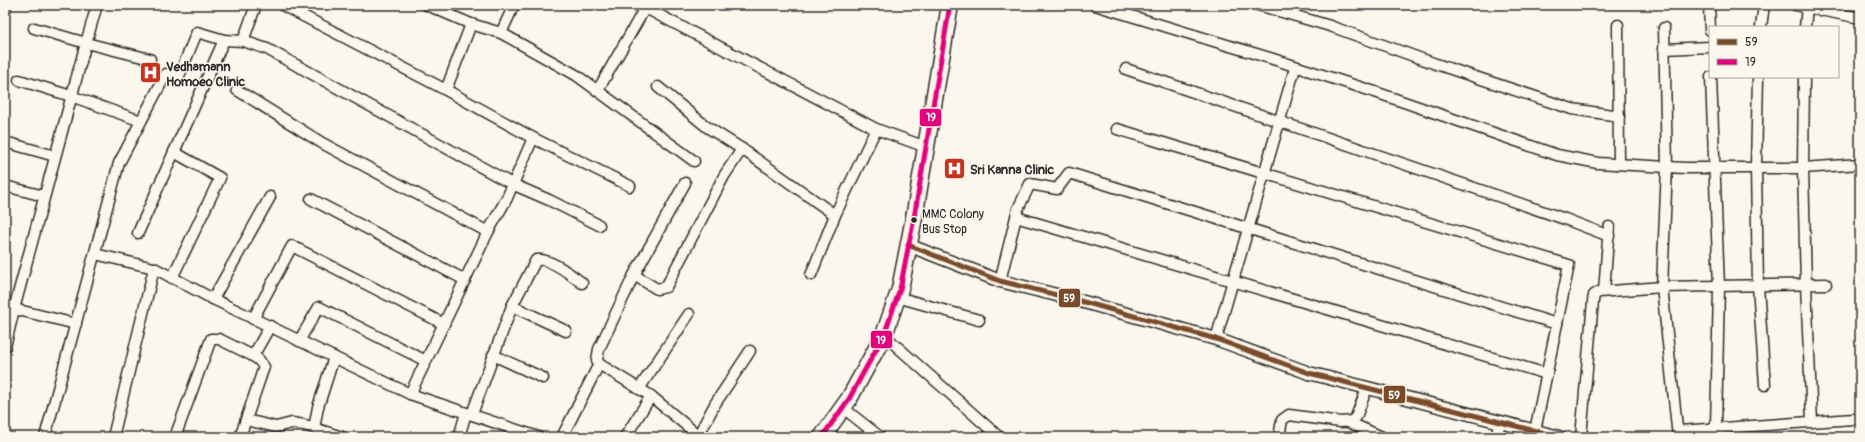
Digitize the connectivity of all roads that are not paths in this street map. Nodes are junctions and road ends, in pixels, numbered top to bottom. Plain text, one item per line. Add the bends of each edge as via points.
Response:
1 (6, 5) edge
2 (97, 5) edge
3 (256, 5) edge
4 (427, 5) edge
5 (514, 5) edge
6 (950, 5) edge
7 (1095, 5) edge
8 (1258, 5) edge
9 (1709, 5) edge
10 (1764, 5) edge
11 (1795, 5) edge
12 (286, 7) edge
13 (643, 7) edge
14 (1807, 7) junction
15 (5, 11) edge
16 (1860, 18) edge
17 (471, 24) junction
18 (1618, 25) dead end
19 (1710, 26) edge
20 (1761, 26) edge
21 (1805, 26) edge
22 (34, 28) dead end
23 (1664, 28) dead end
24 (501, 32) junction
25 (224, 40) junction
26 (243, 41) junction
27 (86, 43) junction
28 (1709, 47) edge
29 (1664, 49) junction
30 (150, 59) dead end
31 (1295, 68) junction
32 (1126, 69) dead end
33 (1711, 78) edge
34 (1758, 78) edge
35 (1804, 78) edge
36 (19, 80) dead end
37 (658, 87) dead end
38 (237, 90) dead end
39 (446, 90) junction
40 (598, 90) junction
41 (71, 96) junction
42 (1619, 116) junction
43 (141, 120) junction
44 (1279, 121) junction
45 (876, 129) junction
46 (1117, 129) dead end
47 (534, 138) junction
48 (5, 142) edge
49 (926, 147) junction
50 (742, 149) junction
51 (174, 152) junction
52 (55, 156) junction
53 (694, 162) dead end
54 (1619, 164) junction
55 (1860, 164) edge
56 (1667, 167) junction
57 (1714, 167) junction
58 (1756, 167) junction
59 (1803, 168) junction
60 (1264, 173) junction
61 (685, 183) dead end
62 (512, 184) junction
63 (5, 186) edge
64 (630, 186) dead end
65 (44, 196) junction
66 (270, 197) dead end
67 (312, 199) dead end
68 (835, 215) junction
69 (1016, 217) junction
70 (599, 226) dead end
71 (1248, 228) junction
72 (488, 232) junction
73 (138, 233) dead end
74 (908, 245) junction
75 (96, 254) junction
76 (154, 268) junction
77 (811, 275) dead end
78 (172, 278) junction
79 (465, 280) junction
80 (631, 281) junction
81 (1000, 281) junction
82 (1232, 281) junction
83 (582, 283) dead end
84 (1826, 284) dead end
85 (1806, 285) junction
86 (1758, 286) junction
87 (1662, 287) junction
88 (1719, 287) junction
89 (1604, 291) junction
90 (897, 297) junction
91 (213, 299) junction
92 (512, 306) junction
93 (14, 309) junction
94 (689, 314) dead end
95 (253, 318) junction
96 (979, 320) dead end
97 (76, 324) junction
98 (444, 324) junction
99 (1557, 324) junction
100 (270, 326) junction
101 (566, 331) dead end
102 (7, 333) edge
103 (884, 335) junction
104 (1216, 339) junction
105 (299, 341) junction
106 (5, 347) edge
107 (750, 351) dead end
108 (494, 355) junction
109 (253, 356) junction
110 (334, 357) junction
111 (426, 361) junction
112 (599, 364) junction
113 (1547, 374) junction
114 (542, 378) dead end
115 (1765, 385) dead end
116 (1367, 388) junction
117 (639, 389) junction
118 (410, 394) junction
119 (651, 396) junction
120 (842, 407) junction
121 (469, 413) junction
122 (1854, 419) dead end
123 (246, 420) junction
124 (1348, 422) junction
125 (1498, 422) junction
126 (1812, 422) junction
127 (314, 428) junction
128 (1716, 428) junction
129 (1535, 431) junction
130 (1678, 434) edge
131 (527, 435) edge
132 (994, 435) edge
133 (699, 436) edge
134 (45, 437) edge
135 (114, 437) edge
136 (175, 437) edge
137 (240, 437) edge
138 (342, 437) edge
139 (459, 437) edge
140 (538, 437) edge
141 (562, 437) edge
142 (626, 437) edge
143 (822, 437) edge
144 (880, 437) edge
145 (1279, 437) edge
146 (1382, 437) edge
147 (1498, 437) edge
148 (1559, 437) edge
149 (1581, 437) edge

1 - 15 street
2 - 27 street
3 - 26 street
4 - 17 street
5 - 24 street
6 - 49 main road
7 - 31 street
8 - 42 street via 1330,26 1572,109
9 - 19 street
10 - 20 street
11 - 14 street
12 - 39 street
13 - 40 street
13 - 45 street
14 - 16 street
14 - 21 street
17 - 24 street
17 - 39 street
18 - 42 street
22 - 27 street
23 - 29 street
24 - 40 street
25 - 26 street
25 - 43 street via 197,32 179,76 166,74
25 - 51 street
26 - 62 street via 264,48
27 - 30 street
27 - 41 street
28 - 29 street
29 - 56 street
31 - 44 street
31 - 54 street via 1375,92 1557,155 1598,163
32 - 44 street
33 - 57 street
34 - 58 street
35 - 59 street
36 - 41 street
37 - 50 street via 707,127
38 - 72 street via 322,143
39 - 47 street
40 - 53 street
41 - 43 street
41 - 52 street
42 - 54 street
43 - 75 street via 119,163
44 - 60 street
44 - 89 street via 1565,219 1609,231
45 - 49 street
45 - 68 street
46 - 60 street
47 - 62 street
47 - 64 street
48 - 52 street
49 - 74 main road
50 - 68 street
50 - 80 street via 724,176 666,287 657,289
51 - 73 street
51 - 78 street via 220,178
52 - 65 street
54 - 56 street
55 - 59 street
56 - 57 street
56 - 87 street
57 - 58 street
57 - 88 street
58 - 59 street
58 - 86 street
59 - 85 street
60 - 71 street
60 - 99 street via 1569,265
61 - 80 street
62 - 70 street
62 - 72 street
63 - 65 street
65 - 93 street
66 - 91 street
67 - 79 street
68 - 77 street
69 - 71 street via 1030,184 1056,189 1068,173
69 - 81 street
69 - 82 street
71 - 82 street
71 - 99 street
72 - 79 street
74 - 81 street
74 - 90 main road
75 - 76 street
75 - 97 street
76 - 78 street
76 - 135 street
78 - 91 street
79 - 98 street
80 - 112 street via 597,354
81 - 104 street
82 - 104 street
82 - 113 street
83 - 92 street via 563,269 543,260 536,260
84 - 85 street
85 - 86 street
85 - 126 street
86 - 88 street
86 - 115 street
87 - 88 street
87 - 89 street
87 - 130 street
88 - 128 street
89 - 149 street via 1594,295 1592,301
90 - 96 street
90 - 103 main road
91 - 95 street
92 - 101 street
92 - 108 street
93 - 97 street
93 - 102 street
94 - 117 street
95 - 98 street via 292,246
95 - 100 street
97 - 134 street
98 - 111 street
99 - 113 street
100 - 105 street
100 - 109 street
102 - 106 street
103 - 120 main road via 849,399
103 - 132 street
104 - 116 street via 1309,372
105 - 110 street
105 - 111 street via 319,307
107 - 133 street
108 - 114 street
108 - 121 street
109 - 123 street via 264,367
109 - 136 street via 219,339 211,340
110 - 118 street
110 - 127 street
111 - 118 street
112 - 117 street
112 - 141 street
113 - 129 street
116 - 124 street via 1356,417
116 - 125 street
117 - 119 street
118 - 121 street
119 - 133 street
119 - 142 street
120 - 143 main road
120 - 144 street
121 - 131 street
121 - 139 street
122 - 126 street
123 - 127 street via 276,427 292,423
123 - 137 street
124 - 145 street via 1289,415 1282,420
124 - 146 street
125 - 129 street
125 - 147 street
126 - 128 street
127 - 138 street
128 - 130 street
129 - 148 street
131 - 140 street

